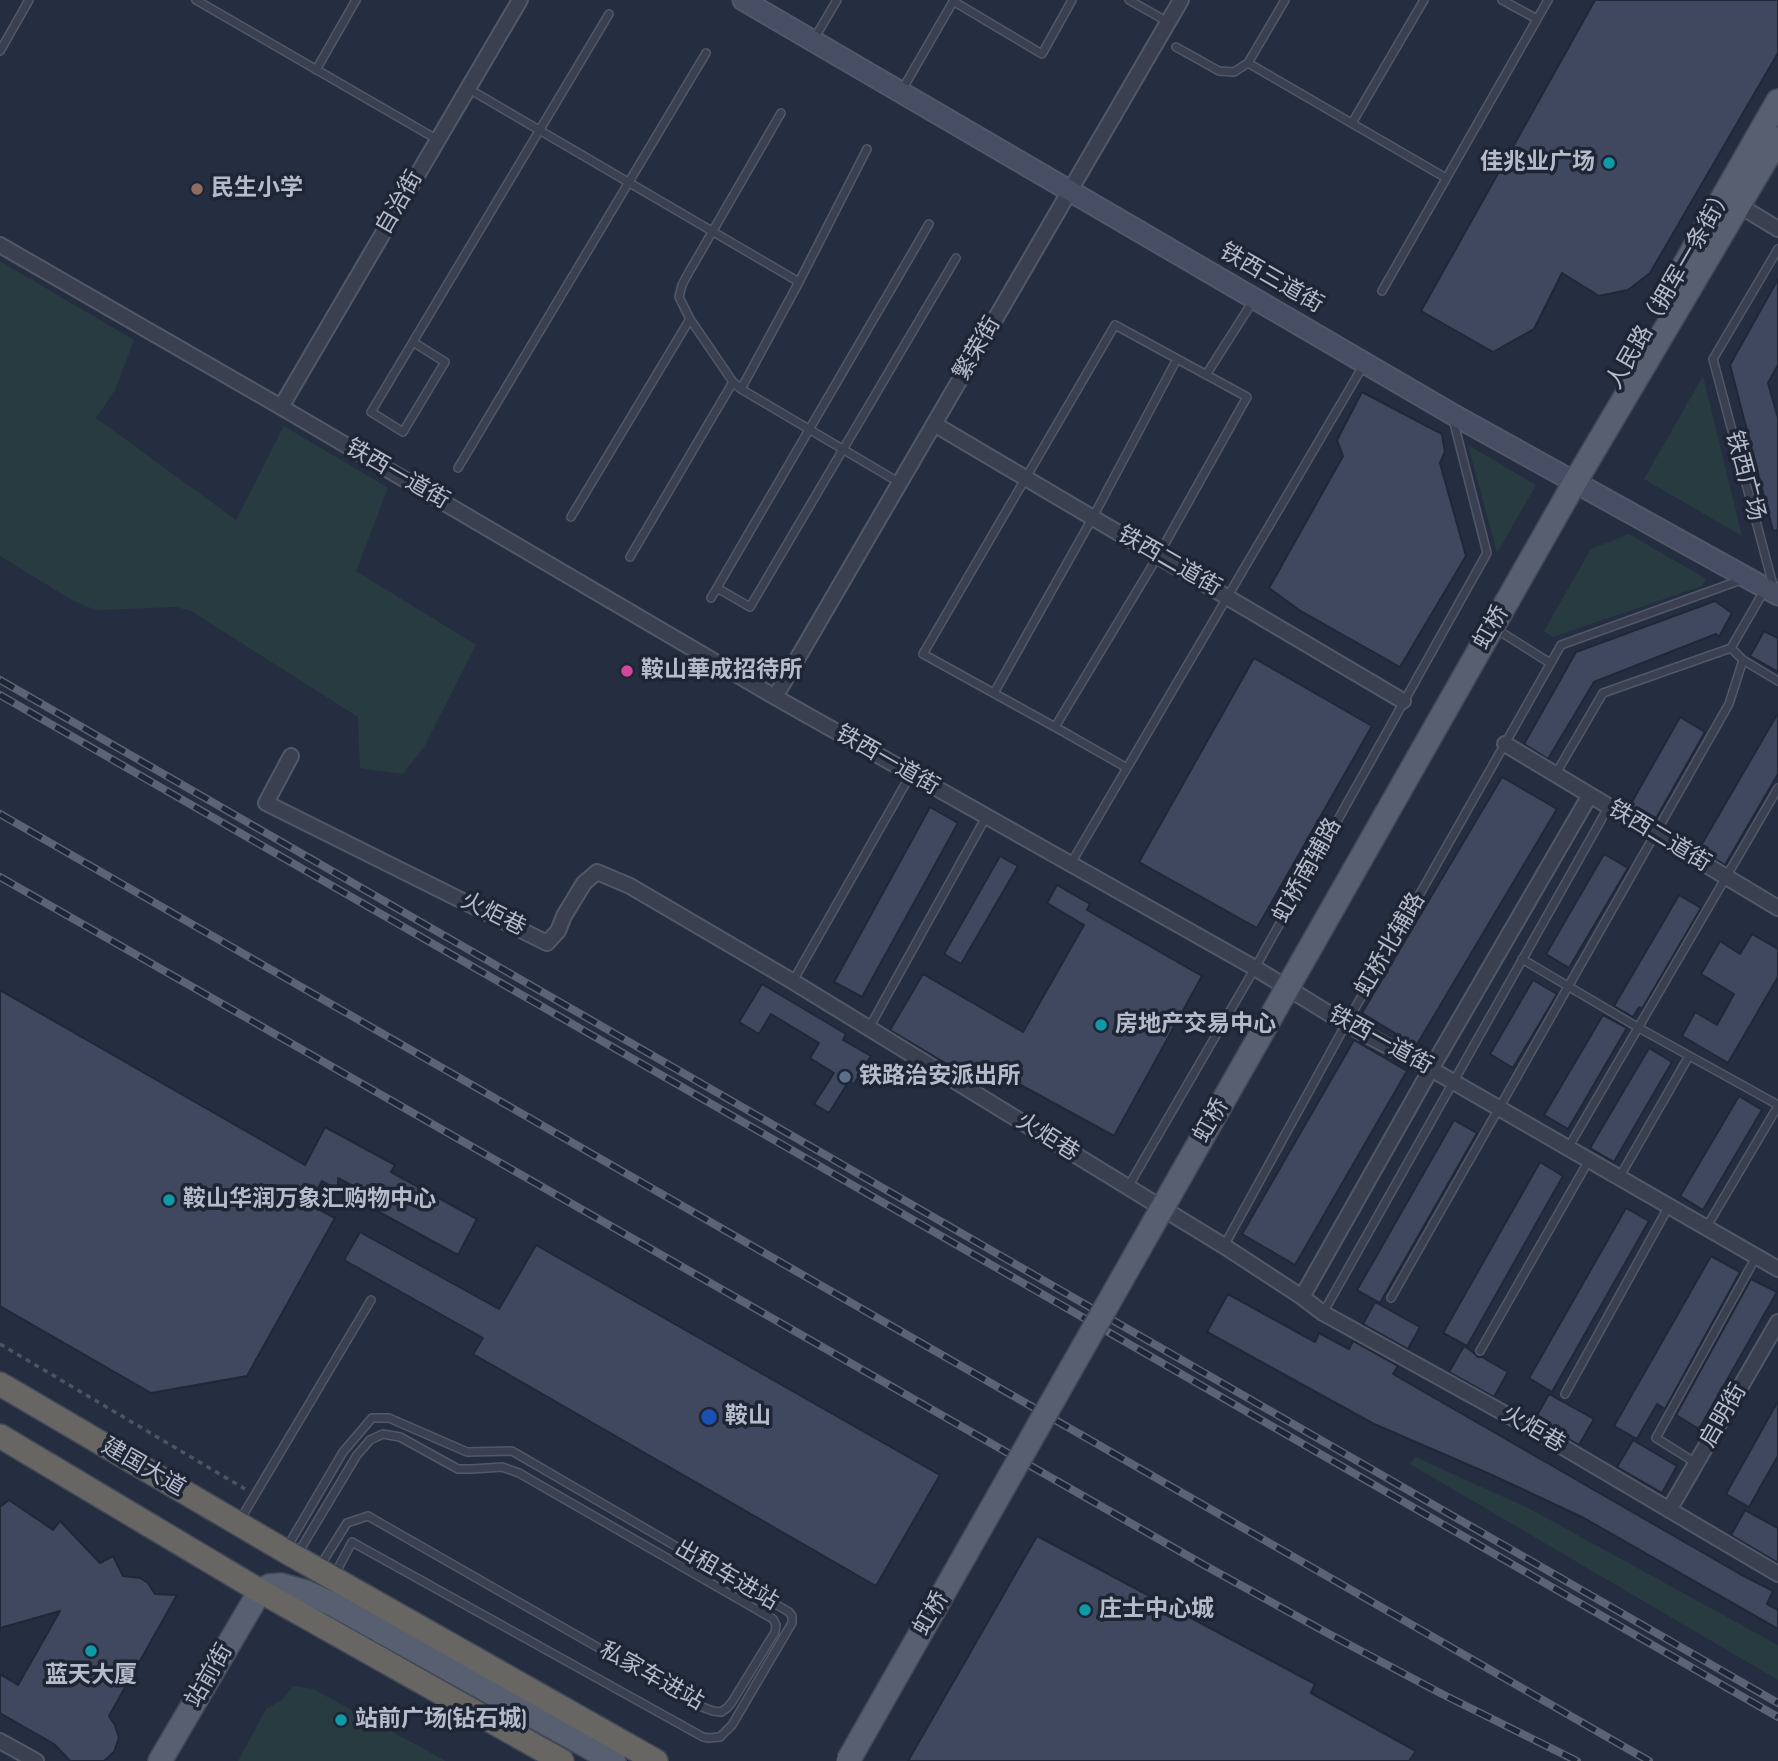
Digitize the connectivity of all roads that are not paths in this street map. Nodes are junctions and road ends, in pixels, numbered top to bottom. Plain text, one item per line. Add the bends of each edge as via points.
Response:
1 (29, 0) edge
2 (196, 0) edge
3 (356, 0) edge
4 (520, 0) edge
5 (743, 0) edge
6 (837, 0) edge
7 (1072, 0) edge
8 (1129, 0) edge
9 (1181, 0) edge
10 (1285, 0) edge
11 (1424, 0) edge
12 (1502, 0) edge
13 (1548, 0) edge
14 (954, 1) edge
15 (609, 13) dead end
16 (1537, 19) junction
17 (1168, 22) junction
18 (813, 40) junction
19 (1176, 47) dead end
20 (0, 51) edge
21 (706, 53) dead end
22 (1248, 63) junction
23 (316, 70) junction
24 (468, 88) junction
25 (901, 92) junction
26 (1778, 101) edge
27 (781, 113) dead end
28 (1352, 123) junction
29 (540, 130) junction
30 (1778, 139) edge
31 (438, 140) junction
32 (867, 149) dead end
33 (1446, 178) junction
34 (629, 183) junction
35 (1070, 190) junction
36 (1740, 206) junction
37 (929, 224) dead end
38 (1778, 229) edge
39 (712, 231) junction
40 (0, 245) edge
41 (1778, 249) edge
42 (956, 258) dead end
43 (799, 282) junction
44 (1382, 291) dead end
45 (1255, 298) junction
46 (690, 319) junction
47 (413, 342) junction
48 (1177, 359) junction
49 (1365, 362) junction
50 (1206, 374) junction
51 (733, 382) junction
52 (741, 389) junction
53 (281, 407) junction
54 (1452, 414) junction
55 (934, 424) junction
56 (808, 429) junction
57 (843, 449) junction
58 (458, 468) dead end
59 (1026, 478) junction
60 (1570, 479) junction
61 (900, 483) junction
62 (570, 517) dead end
63 (1093, 517) junction
64 (630, 556) dead end
65 (1158, 556) junction
66 (1748, 578) junction
67 (717, 588) junction
68 (1773, 592) edge
69 (1228, 597) junction
70 (711, 598) dead end
71 (1493, 626) junction
72 (1731, 648) junction
73 (1743, 660) junction
74 (1550, 663) junction
75 (1778, 681) edge
76 (994, 693) junction
77 (775, 697) junction
78 (1403, 701) junction
79 (1055, 727) junction
80 (1505, 744) junction
81 (291, 756) dead end
82 (1127, 768) junction
83 (911, 774) junction
84 (1555, 775) junction
85 (1778, 789) edge
86 (1590, 795) junction
87 (1609, 807) junction
88 (986, 817) junction
89 (1654, 834) junction
90 (1070, 864) junction
91 (1727, 878) junction
92 (1778, 908) edge
93 (1522, 959) junction
94 (1255, 968) junction
95 (792, 981) junction
96 (1568, 986) junction
97 (1346, 1024) junction
98 (1639, 1028) junction
99 (869, 1029) junction
100 (1689, 1056) junction
101 (1431, 1069) junction
102 (1452, 1082) junction
103 (1778, 1105) edge
104 (1499, 1108) junction
105 (1568, 1148) junction
106 (1589, 1160) junction
107 (1619, 1178) junction
108 (1127, 1187) junction
109 (1669, 1206) junction
110 (1706, 1228) junction
111 (1224, 1246) junction
112 (1756, 1257) junction
113 (1778, 1269) edge
114 (1302, 1297) junction
115 (1391, 1298) dead end
116 (371, 1300) dead end
117 (1323, 1313) junction
118 (1778, 1322) edge
119 (1480, 1351) dead end
120 (0, 1384) edge
121 (1565, 1394) dead end
122 (0, 1437) edge
123 (1696, 1463) junction
124 (1669, 1510) junction
125 (238, 1524) junction
126 (290, 1554) junction
127 (325, 1574) junction
128 (1778, 1574) edge
129 (260, 1591) junction
130 (0, 1741) edge
131 (36, 1761) edge
132 (160, 1761) edge
133 (562, 1761) edge
134 (614, 1761) edge
135 (656, 1761) edge
136 (848, 1761) edge

1 - 20 lane
2 - 23 lane
3 - 23 lane
4 - 24 street, 自治街
5 - 18 main road, 铁西三道街
6 - 18 lane
7 - 14 lane via 1042,54
8 - 17 lane
9 - 17 street, 繁荣街
10 - 22 lane
11 - 28 lane
12 - 16 lane
13 - 16 lane
14 - 25 lane
15 - 29 lane
16 - 33 lane
17 - 35 street, 繁荣街
18 - 25 main road, 铁西三道街
19 - 22 lane via 1219,71 1234,72
21 - 34 lane
22 - 28 lane
23 - 31 lane
24 - 29 lane
24 - 31 street, 自治街
25 - 35 main road, 铁西三道街
26 - 60 main road, 人民路（拥军一条街）
27 - 39 lane
28 - 33 lane
29 - 34 lane
29 - 47 lane
30 - 36 main road
31 - 53 street, 自治街
32 - 43 lane
33 - 44 lane
34 - 39 lane
34 - 58 lane
35 - 45 main road, 铁西三道街
35 - 55 street, 繁荣街
36 - 38 street
36 - 60 main road
37 - 56 lane
39 - 43 lane
39 - 46 lane via 682,285 679,297
40 - 53 street, 铁西一道街
41 - 68 lane, 铁西广场 via 1713,359
42 - 57 lane
43 - 52 lane
45 - 49 main road, 铁西三道街
45 - 50 lane
46 - 51 lane
46 - 62 lane
47 - 47 lane via 371,412 403,432 445,362
48 - 50 lane
48 - 59 lane via 1115,325
48 - 63 lane
49 - 54 main road, 铁西三道街
49 - 69 lane
50 - 65 lane via 1247,397
51 - 52 lane
51 - 64 lane
52 - 56 lane
53 - 77 street, 铁西一道街
54 - 60 main road, 铁西三道街
54 - 78 lane, 虹桥南辅路 via 1487,553
55 - 59 street, 铁西二道街
55 - 61 street, 繁荣街
56 - 57 lane
56 - 67 lane
57 - 61 lane
57 - 67 lane via 750,607
59 - 63 street, 铁西二道街
59 - 76 lane via 923,654
60 - 66 main road, 铁西三道街
60 - 71 main road, 虹桥
61 - 77 street, 繁荣街
63 - 65 street, 铁西二道街
63 - 76 lane
65 - 69 street, 铁西二道街
65 - 79 lane
66 - 68 main road, 铁西三道街
66 - 74 lane, 虹桥北辅路 via 1561,645
67 - 70 lane
68 - 72 lane
69 - 78 street, 铁西二道街
69 - 82 lane
71 - 74 lane
71 - 136 main road, 虹桥, bridge
72 - 73 lane
72 - 84 lane via 1603,693
73 - 75 lane
73 - 89 lane via 1729,704
74 - 80 lane, 虹桥北辅路
76 - 79 lane
77 - 83 street, 铁西一道街
78 - 94 lane, 虹桥南辅路
79 - 82 lane
80 - 84 street, 铁西二道街
80 - 97 lane, 虹桥北辅路
81 - 95 street, 火炬巷 via 266,803 547,943 584,883 597,872 630,886
82 - 90 lane
83 - 88 street, 铁西一道街
83 - 95 lane
84 - 86 street, 铁西二道街
85 - 91 lane
86 - 87 street, 铁西二道街
86 - 101 street
87 - 89 street, 铁西二道街
87 - 93 lane
88 - 90 street, 铁西一道街
88 - 99 lane
89 - 91 street, 铁西二道街
89 - 96 lane
90 - 94 street, 铁西一道街
91 - 92 street, 铁西二道街
91 - 98 lane
93 - 96 lane
93 - 102 lane
94 - 97 street, 铁西一道街
94 - 108 lane, 虹桥南辅路
95 - 99 street, 火炬巷
96 - 98 lane
96 - 104 lane
97 - 101 street, 铁西一道街
97 - 111 lane, 虹桥北辅路
98 - 100 lane
98 - 105 lane
99 - 108 street, 火炬巷
100 - 103 lane
100 - 107 lane
101 - 102 street, 铁西一道街
101 - 114 street
102 - 104 street, 铁西一道街
102 - 117 lane
103 - 110 lane
104 - 105 street, 铁西一道街
104 - 115 lane
105 - 106 street, 铁西一道街
106 - 107 street, 铁西一道街
106 - 119 lane
107 - 109 street, 铁西一道街
108 - 111 street, 火炬巷
109 - 110 street, 铁西一道街
109 - 121 lane
110 - 112 street, 铁西一道街
111 - 114 street, 火炬巷
112 - 113 street, 铁西一道街
112 - 123 lane via 1656,1438
114 - 117 street, 火炬巷
116 - 125 lane
117 - 124 street, 火炬巷
118 - 123 street, 启明街
120 - 125 highway, 建国大道
122 - 129 highway, 建国大道
123 - 124 street, 启明街
124 - 128 street, 火炬巷
125 - 126 highway, 建国大道
126 - 127 highway, 建国大道
126 - 127 lane, 私家车进站 via 358,1455 370,1440 383,1434 400,1437 458,1469 502,1467 520,1473 773,1619 776,1625 733,1702 721,1712 702,1707 368,1516 347,1523
126 - 127 lane, 出租车进站 via 343,1452 372,1418 389,1418 467,1452 512,1451 789,1612 792,1623 732,1725 720,1737 709,1738 352,1542
127 - 135 highway, 建国大道
129 - 132 main road, 站前街
129 - 133 highway, 建国大道
129 - 134 main road via 281,1586 332,1604
130 - 131 street

